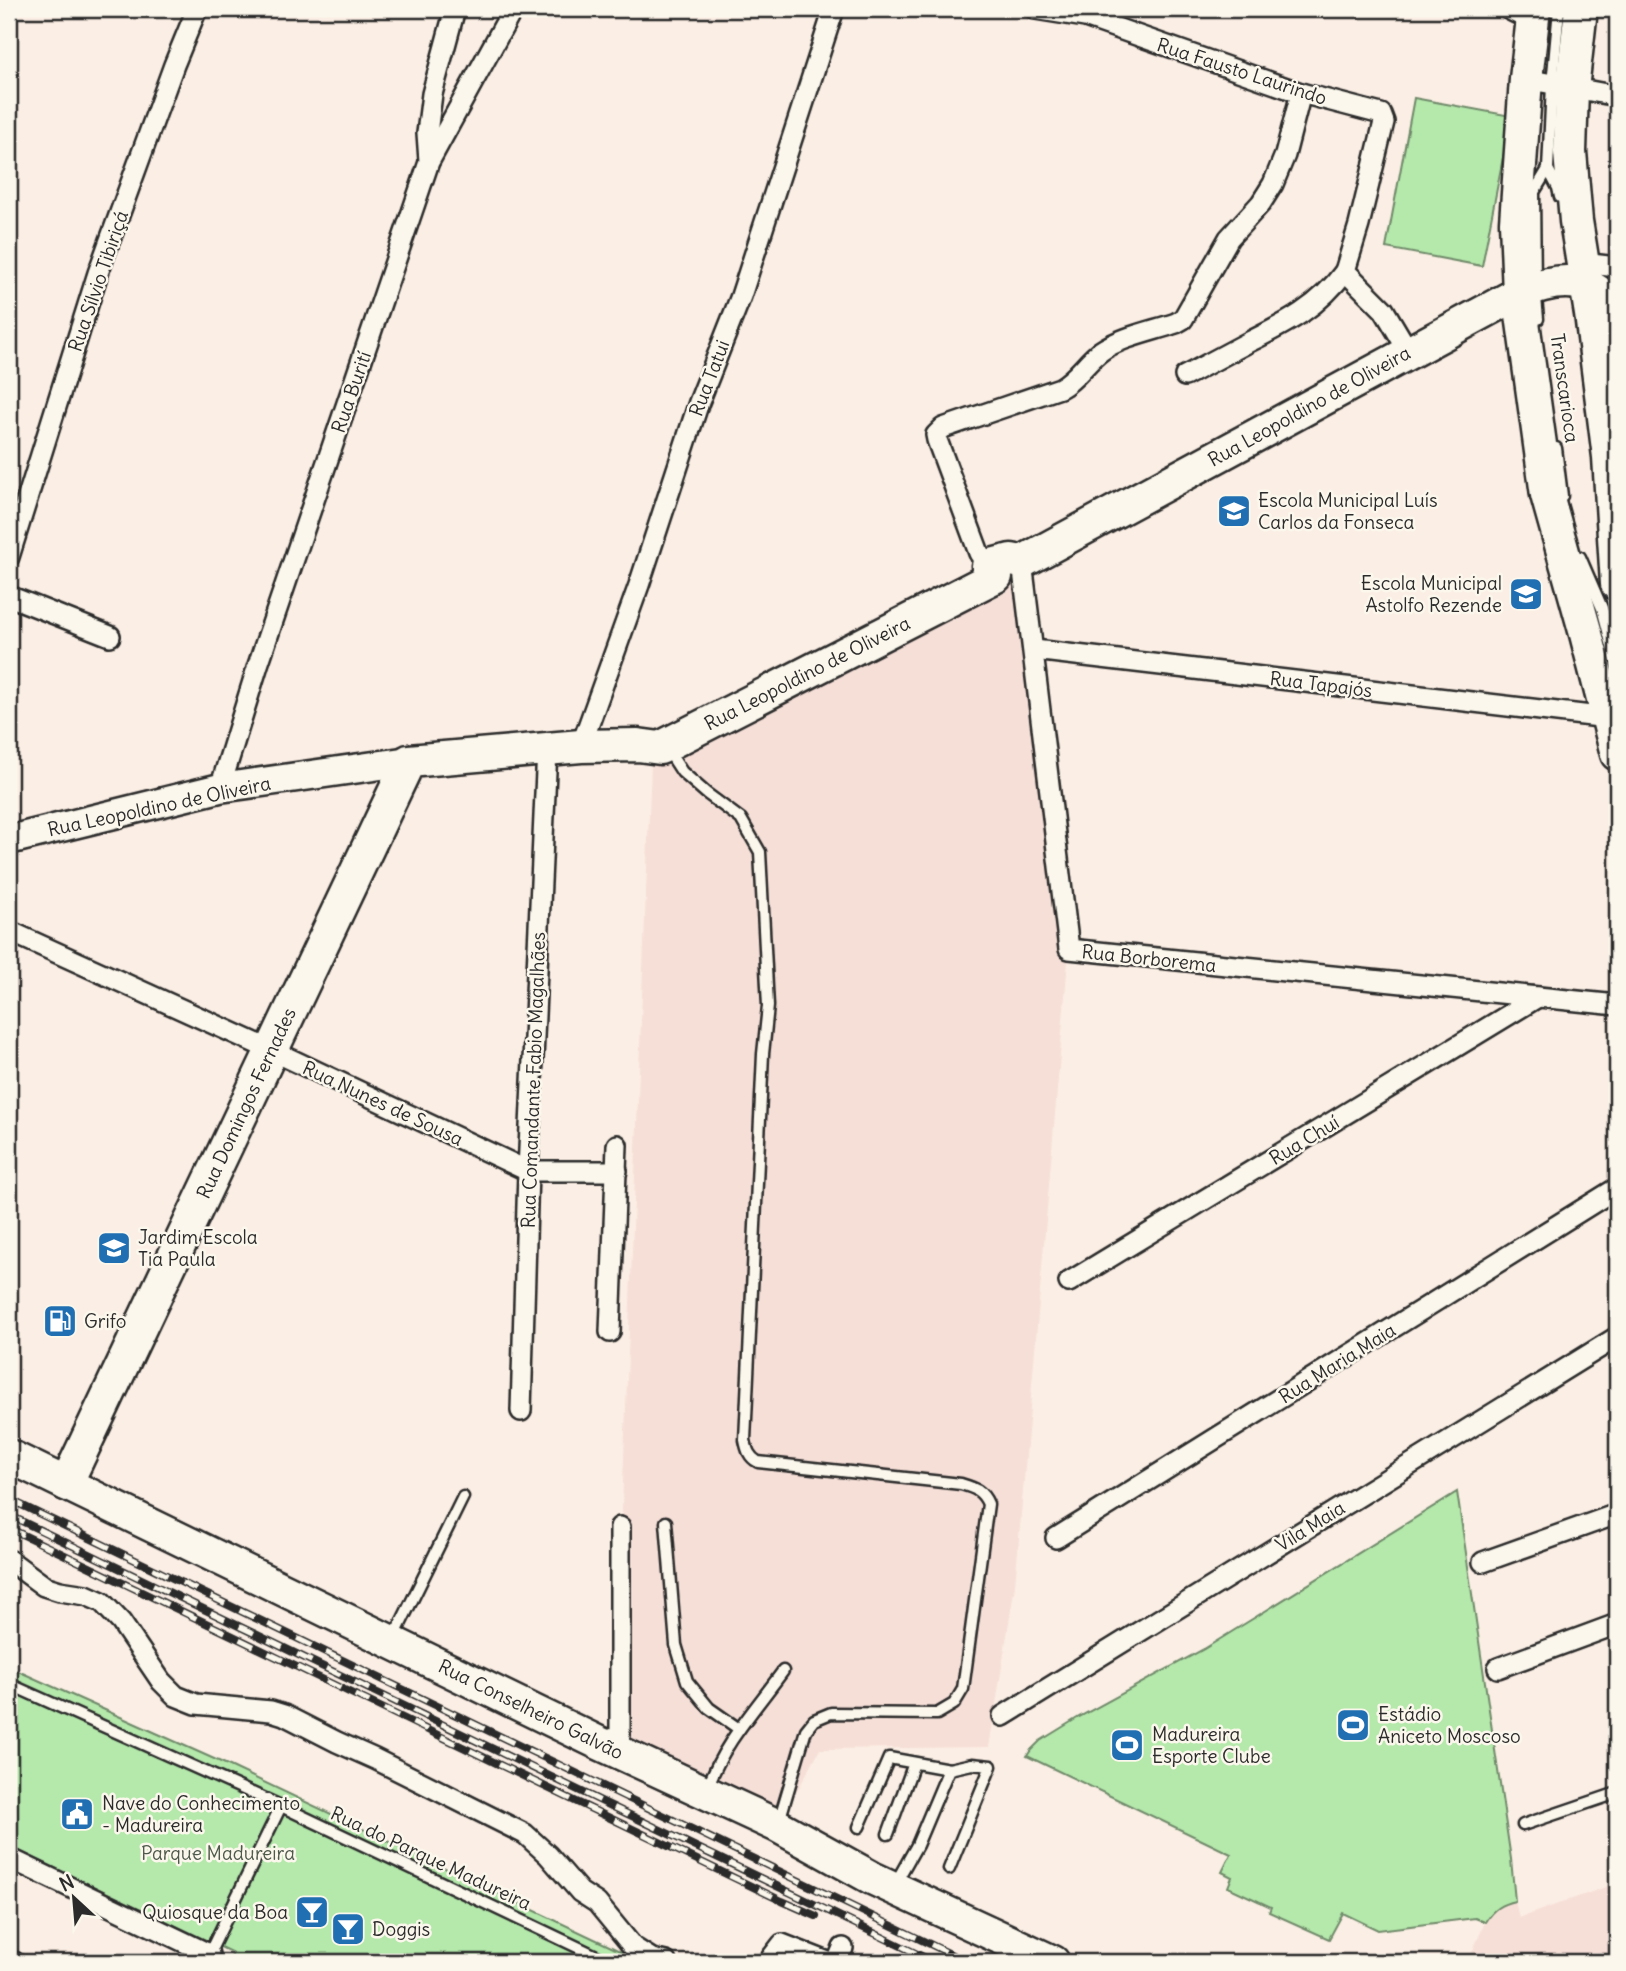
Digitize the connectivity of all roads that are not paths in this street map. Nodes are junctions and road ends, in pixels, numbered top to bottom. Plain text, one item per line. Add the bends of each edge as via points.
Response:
1 (197, 9) edge
2 (455, 9) edge
3 (513, 9) edge
4 (834, 9) edge
5 (1035, 9) edge
6 (1581, 9) edge
7 (1533, 12) edge
8 (1550, 84) junction
9 (1301, 93) junction
10 (1617, 96) edge
11 (429, 162) junction
12 (1548, 169) junction
13 (1562, 212) dead end
14 (1617, 267) edge
15 (1345, 271) junction
16 (1577, 279) junction
17 (1527, 290) junction
18 (1617, 325) edge
19 (1540, 334) dead end
20 (1409, 352) junction
21 (1586, 362) dead end
22 (1185, 376) dead end
23 (1553, 433) dead end
24 (1614, 454) edge
25 (1564, 506) dead end
26 (1602, 521) dead end
27 (1576, 546) dead end
28 (9, 556) edge
29 (1022, 562) junction
30 (988, 566) junction
31 (1611, 588) edge
32 (9, 596) edge
33 (110, 636) dead end
34 (1034, 650) junction
35 (1617, 665) edge
36 (1608, 718) junction
37 (581, 746) junction
38 (660, 748) junction
39 (547, 749) junction
40 (1617, 754) edge
41 (409, 761) junction
42 (220, 788) junction
43 (11, 844) edge
44 (9, 931) edge
45 (1538, 997) junction
46 (1617, 1005) edge
47 (271, 1050) junction
48 (617, 1145) dead end
49 (528, 1171) junction
50 (617, 1171) junction
51 (1617, 1188) edge
52 (1069, 1282) dead end
53 (610, 1332) dead end
54 (1617, 1336) edge
55 (521, 1411) dead end
56 (9, 1456) edge
57 (66, 1483) junction
58 (463, 1497) dead end
59 (1617, 1514) edge
60 (666, 1522) dead end
61 (620, 1527) dead end
62 (1056, 1538) dead end
63 (9, 1560) edge
64 (1483, 1562) dead end
65 (1617, 1624) edge
66 (392, 1643) junction
67 (1498, 1668) dead end
68 (783, 1671) dead end
69 (9, 1684) edge
70 (1003, 1716) dead end
71 (739, 1729) junction
72 (599, 1743) junction
73 (914, 1763) junction
74 (948, 1769) junction
75 (705, 1793) junction
76 (1617, 1793) edge
77 (281, 1806) junction
78 (1523, 1825) dead end
79 (778, 1826) junction
80 (859, 1827) dead end
81 (888, 1833) dead end
82 (9, 1858) edge
83 (948, 1868) dead end
84 (893, 1888) junction
85 (207, 1958) edge
86 (9, 1960) edge
87 (14, 1962) edge
88 (609, 1962) edge
89 (666, 1962) edge
90 (768, 1962) edge
91 (828, 1962) edge
92 (1053, 1962) edge

1 - 28 street, Rua Sílvio Tibiriçá via 98,273
2 - 11 street via 432,94
3 - 11 street, Rua Burití
4 - 37 street, Rua Tatui via 741,296 699,402
5 - 9 street, Rua Fausto Laurindo via 1085,18
6 - 8 main road
7 - 8 main road
8 - 10 street
8 - 12 lane, Transcarioca
8 - 16 main road via 1570,152
8 - 17 main road via 1516,222
9 - 15 street, Rua Fausto Laurindo via 1381,114 1384,122
9 - 30 street via 1273,184 1229,238 1183,319 1103,349 1060,388 938,432 979,554
11 - 42 street, Rua Burití
12 - 13 lane, Transcarioca via 1559,188
12 - 17 lane, Transcarioca via 1534,192
14 - 16 street
15 - 20 street via 1384,310
15 - 22 street via 1303,314
16 - 17 main road, Rua Leopoldino de Oliveira
16 - 18 main road via 1611,305
16 - 24 main road
17 - 19 lane, Transcarioca
17 - 20 main road, Rua Leopoldino de Oliveira
17 - 36 main road via 1547,495
20 - 29 main road, Rua Leopoldino de Oliveira
21 - 26 lane, Transcarioca
23 - 25 lane, Transcarioca
24 - 31 main road
27 - 31 lane
29 - 30 main road, Rua Leopoldino de Oliveira
29 - 34 street, Rua Borborema
30 - 38 main road, Rua Leopoldino de Oliveira via 996,576
31 - 35 lane
32 - 33 street
34 - 36 street, Rua Tapajós
34 - 45 street, Rua Borborema via 1069,949
36 - 40 main road
37 - 38 main road, Rua Leopoldino de Oliveira
37 - 39 main road, Rua Leopoldino de Oliveira
38 - 79 lane via 682,772 741,819 760,852 768,1006 745,1440 751,1458 961,1484 978,1489 988,1504 963,1689 954,1704 937,1714 831,1713 814,1720 806,1730
39 - 41 main road, Rua Leopoldino de Oliveira
39 - 49 street, Rua Comandante Fabio Magalhães
41 - 42 street, Rua Leopoldino de Oliveira
41 - 47 main road, Rua Domingos Fernades
42 - 43 street, Rua Leopoldino de Oliveira
44 - 47 street, Rua Nunes de Sousa
45 - 46 street, Rua Borborema
45 - 52 street, Rua Chuí
47 - 49 street, Rua Nunes de Sousa
47 - 57 main road, Rua Domingos Fernades
48 - 50 street
49 - 50 street
49 - 55 street, Rua Comandante Fabio Magalhães
50 - 53 street
51 - 62 street, Rua Maria Maia
54 - 70 street, Vila Maia
56 - 57 main road, Rua Conselheiro Galvão
57 - 66 main road, Rua Conselheiro Galvão
58 - 66 lane
59 - 64 street
60 - 71 lane via 676,1645 687,1681 709,1708
61 - 72 street via 620,1736
63 - 89 street via 44,1586 103,1602 176,1696 196,1704 284,1715 525,1834 580,1892 597,1903 633,1947
65 - 67 street
66 - 72 main road, Rua Conselheiro Galvão
68 - 71 lane
69 - 77 lane, Rua do Parque Madureira
71 - 75 lane
72 - 75 main road, Rua Conselheiro Galvão
73 - 74 lane
73 - 80 lane via 889,1758
73 - 81 lane
74 - 83 lane via 991,1766
74 - 84 lane via 917,1845
75 - 79 main road, Rua Conselheiro Galvão
76 - 78 lane
77 - 85 lane
77 - 88 lane, Rua do Parque Madureira
79 - 84 main road, Rua Conselheiro Galvão
82 - 85 street
84 - 92 main road, Rua Conselheiro Galvão
86 - 87 street
90 - 91 street via 782,1944

